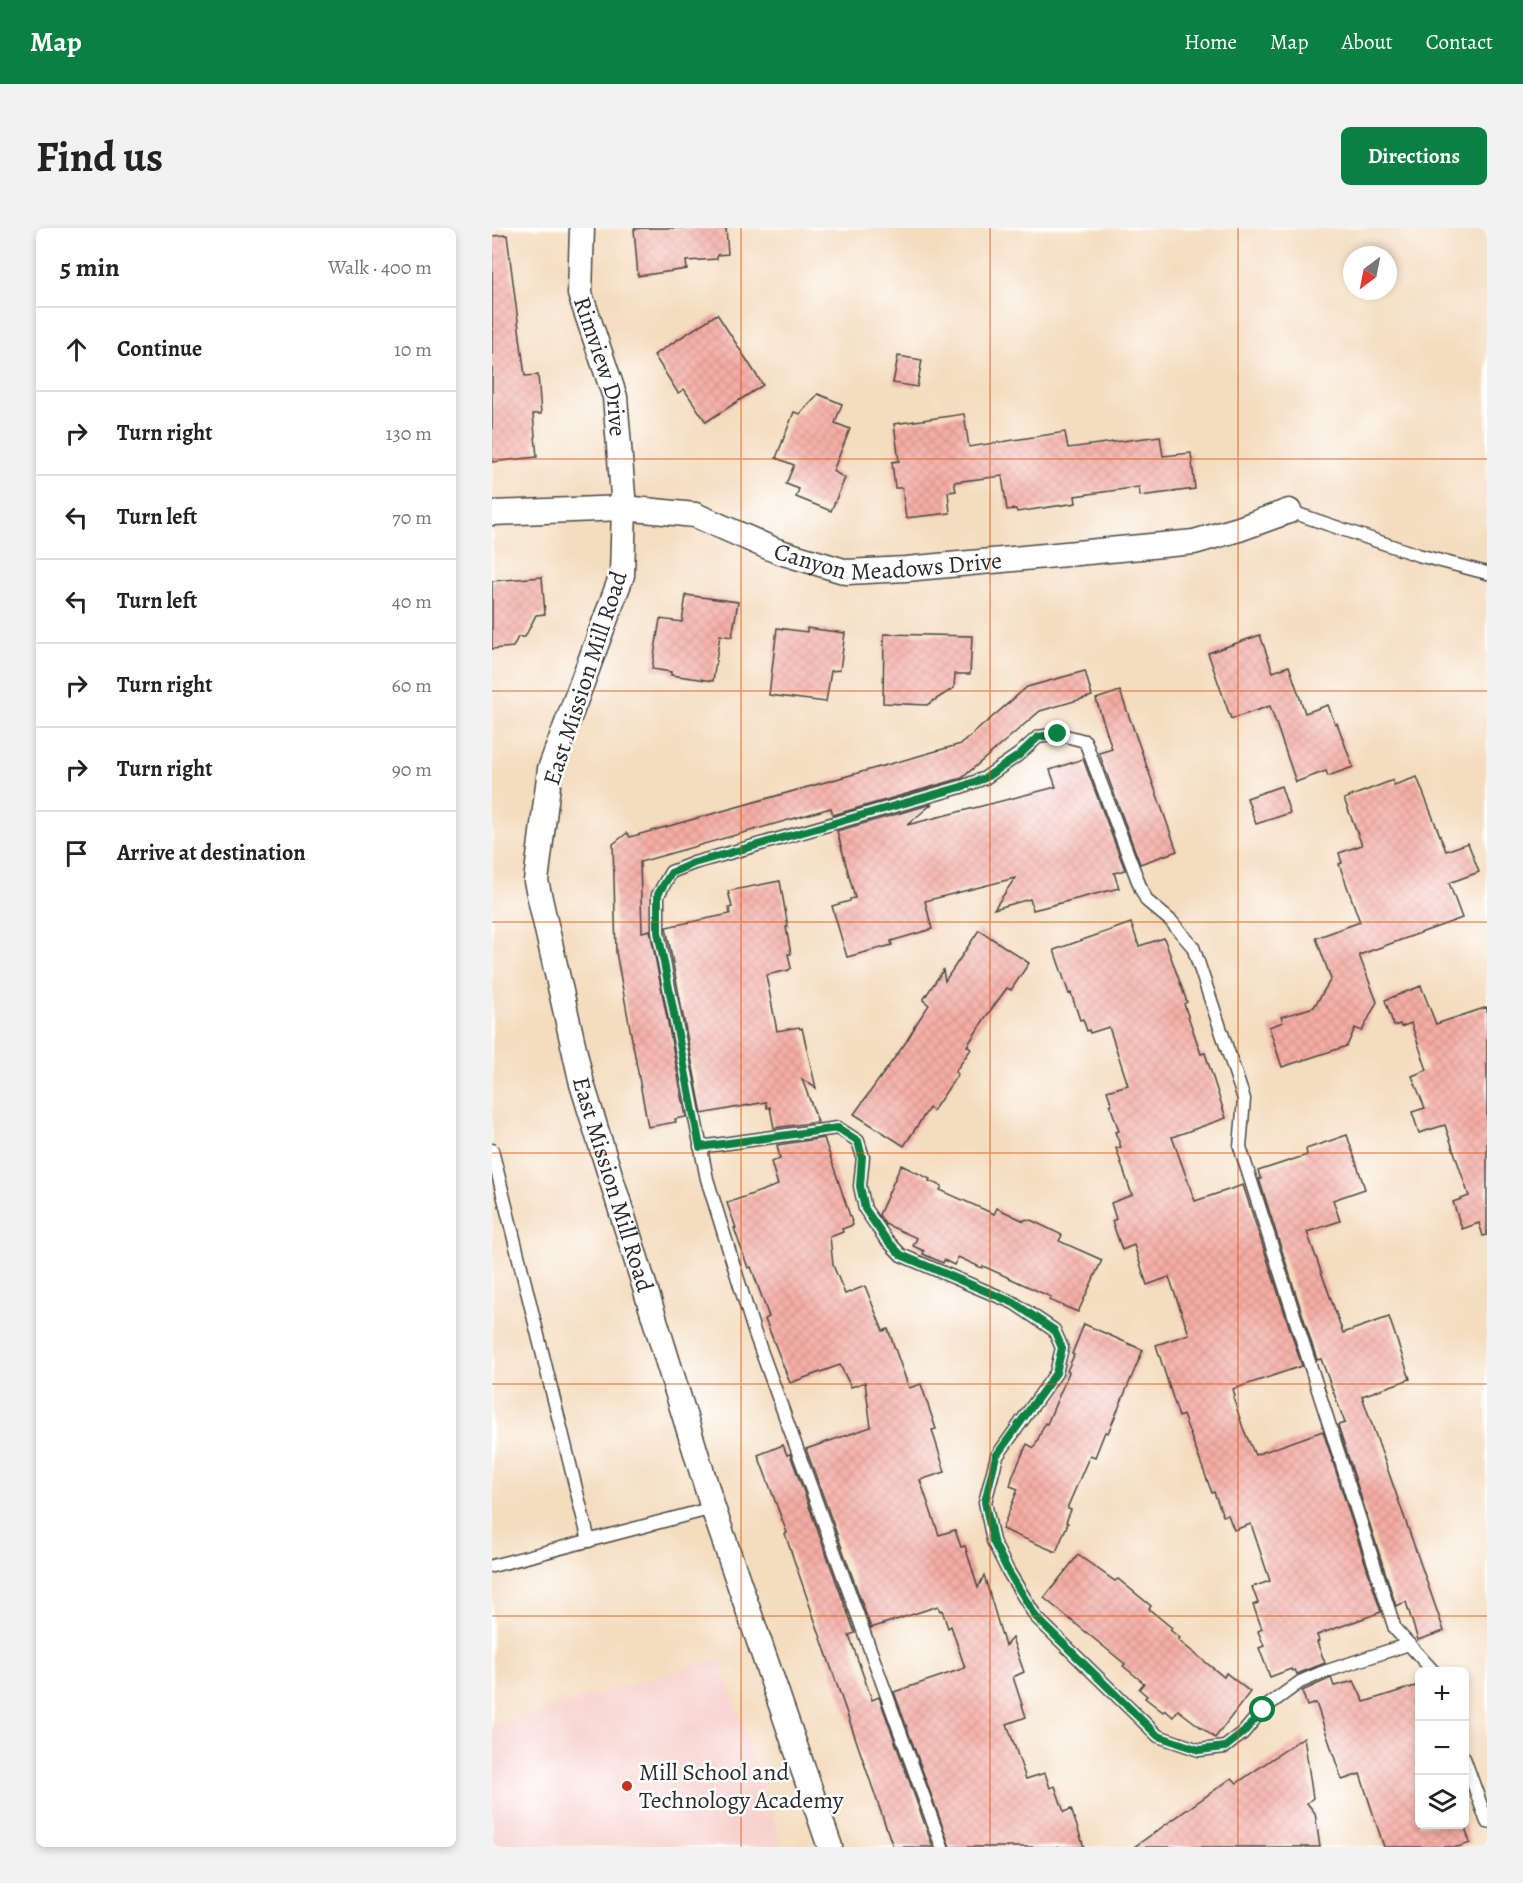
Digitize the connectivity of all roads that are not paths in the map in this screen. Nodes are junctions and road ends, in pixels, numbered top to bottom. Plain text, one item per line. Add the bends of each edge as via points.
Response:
1 (582, 228) edge
2 (624, 508) junction
3 (1289, 511) joint
4 (492, 513) edge
5 (1487, 573) edge
6 (700, 1147) junction
7 (492, 1150) edge
8 (713, 1508) junction
9 (589, 1541) junction
10 (492, 1566) edge
11 (1409, 1644) junction
12 (1430, 1667) edge
13 (1469, 1772) edge
14 (1487, 1822) edge
15 (830, 1847) edge
16 (942, 1847) edge

1 - 2 street, Rimview Drive via 580,294 615,397
2 - 3 street, Canyon Meadows Drive via 695,515 777,551 847,572 1194,542
2 - 4 street, Canyon Meadows Drive
2 - 8 street, East Mission Mill Road via 622,575 550,769 536,881 582,1084
3 - 5 lane via 1418,555
6 - 11 lane via 838,1128 858,1141 865,1209 901,1255 1014,1303 1054,1330 1062,1348 1056,1373 996,1456 985,1502 993,1541 1036,1617 1158,1736 1199,1750 1225,1747 1263,1710 1300,1682
6 - 11 lane via 658,932 658,894 671,873 694,863 961,787 985,778 1038,737 1058,734 1085,741 1144,895 1193,947 1244,1100 1240,1148 1395,1629
6 - 16 lane via 754,1331
7 - 9 lane
8 - 9 lane
8 - 15 street, East Mission Mill Road
9 - 10 lane
11 - 12 lane
13 - 14 lane

